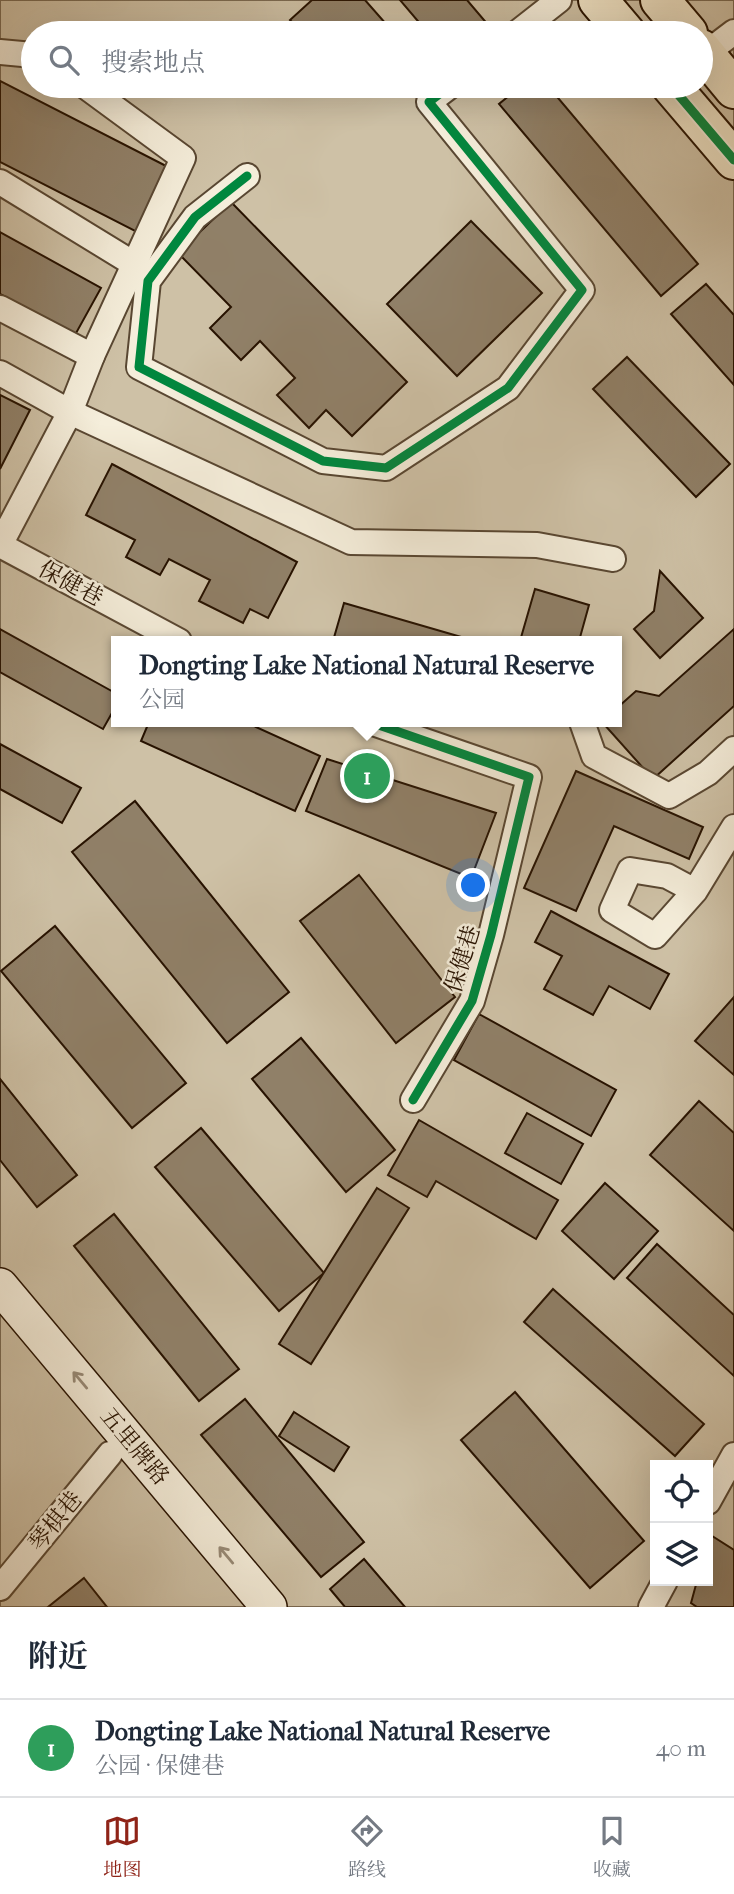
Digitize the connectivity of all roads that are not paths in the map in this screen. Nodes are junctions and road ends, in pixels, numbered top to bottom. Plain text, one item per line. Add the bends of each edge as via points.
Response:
1 (559, 0) edge
2 (598, 0) edge
3 (660, 0) edge
4 (532, 21) edge
5 (616, 21) edge
6 (684, 21) edge
7 (0, 52) edge
8 (713, 52) edge
9 (21, 54) edge
10 (734, 89) edge
11 (101, 98) edge
12 (434, 98) edge
13 (681, 98) edge
14 (734, 160) edge
15 (247, 176) dead end
16 (0, 182) edge
17 (134, 264) junction
18 (0, 308) edge
19 (92, 356) junction
20 (0, 373) edge
21 (70, 412) junction
22 (0, 545) edge
23 (612, 559) dead end
24 (170, 636) edge
25 (384, 727) edge
26 (584, 727) edge
27 (734, 749) edge
28 (734, 827) edge
29 (695, 891) dead end
30 (413, 1100) dead end
31 (0, 1286) edge
32 (0, 1323) edge
33 (110, 1454) junction
34 (734, 1455) edge
35 (713, 1493) edge
36 (662, 1586) edge
37 (0, 1588) edge
38 (238, 1607) edge
39 (270, 1607) edge
40 (651, 1607) edge

1 - 4 street
2 - 5 main road
3 - 6 main road
7 - 9 street
8 - 10 main road
11 - 17 street via 183,158
12 - 15 street via 429,102 582,290 508,388 386,468 323,461 139,368 148,281 195,217
13 - 14 main road
16 - 17 street
17 - 19 street
18 - 19 street
19 - 21 street
20 - 21 street
21 - 22 street
21 - 23 street via 351,542 537,545
22 - 24 street, 保健巷
25 - 30 street, 保健巷 via 529,777 472,1002
26 - 27 street via 594,756 669,796 708,773
28 - 29 street
39 -> 31 main road, 五里牌路
32 - 33 main road, 五里牌路
33 - 37 street, 琴棋巷
33 - 38 main road, 五里牌路
34 - 35 street
36 - 40 street

